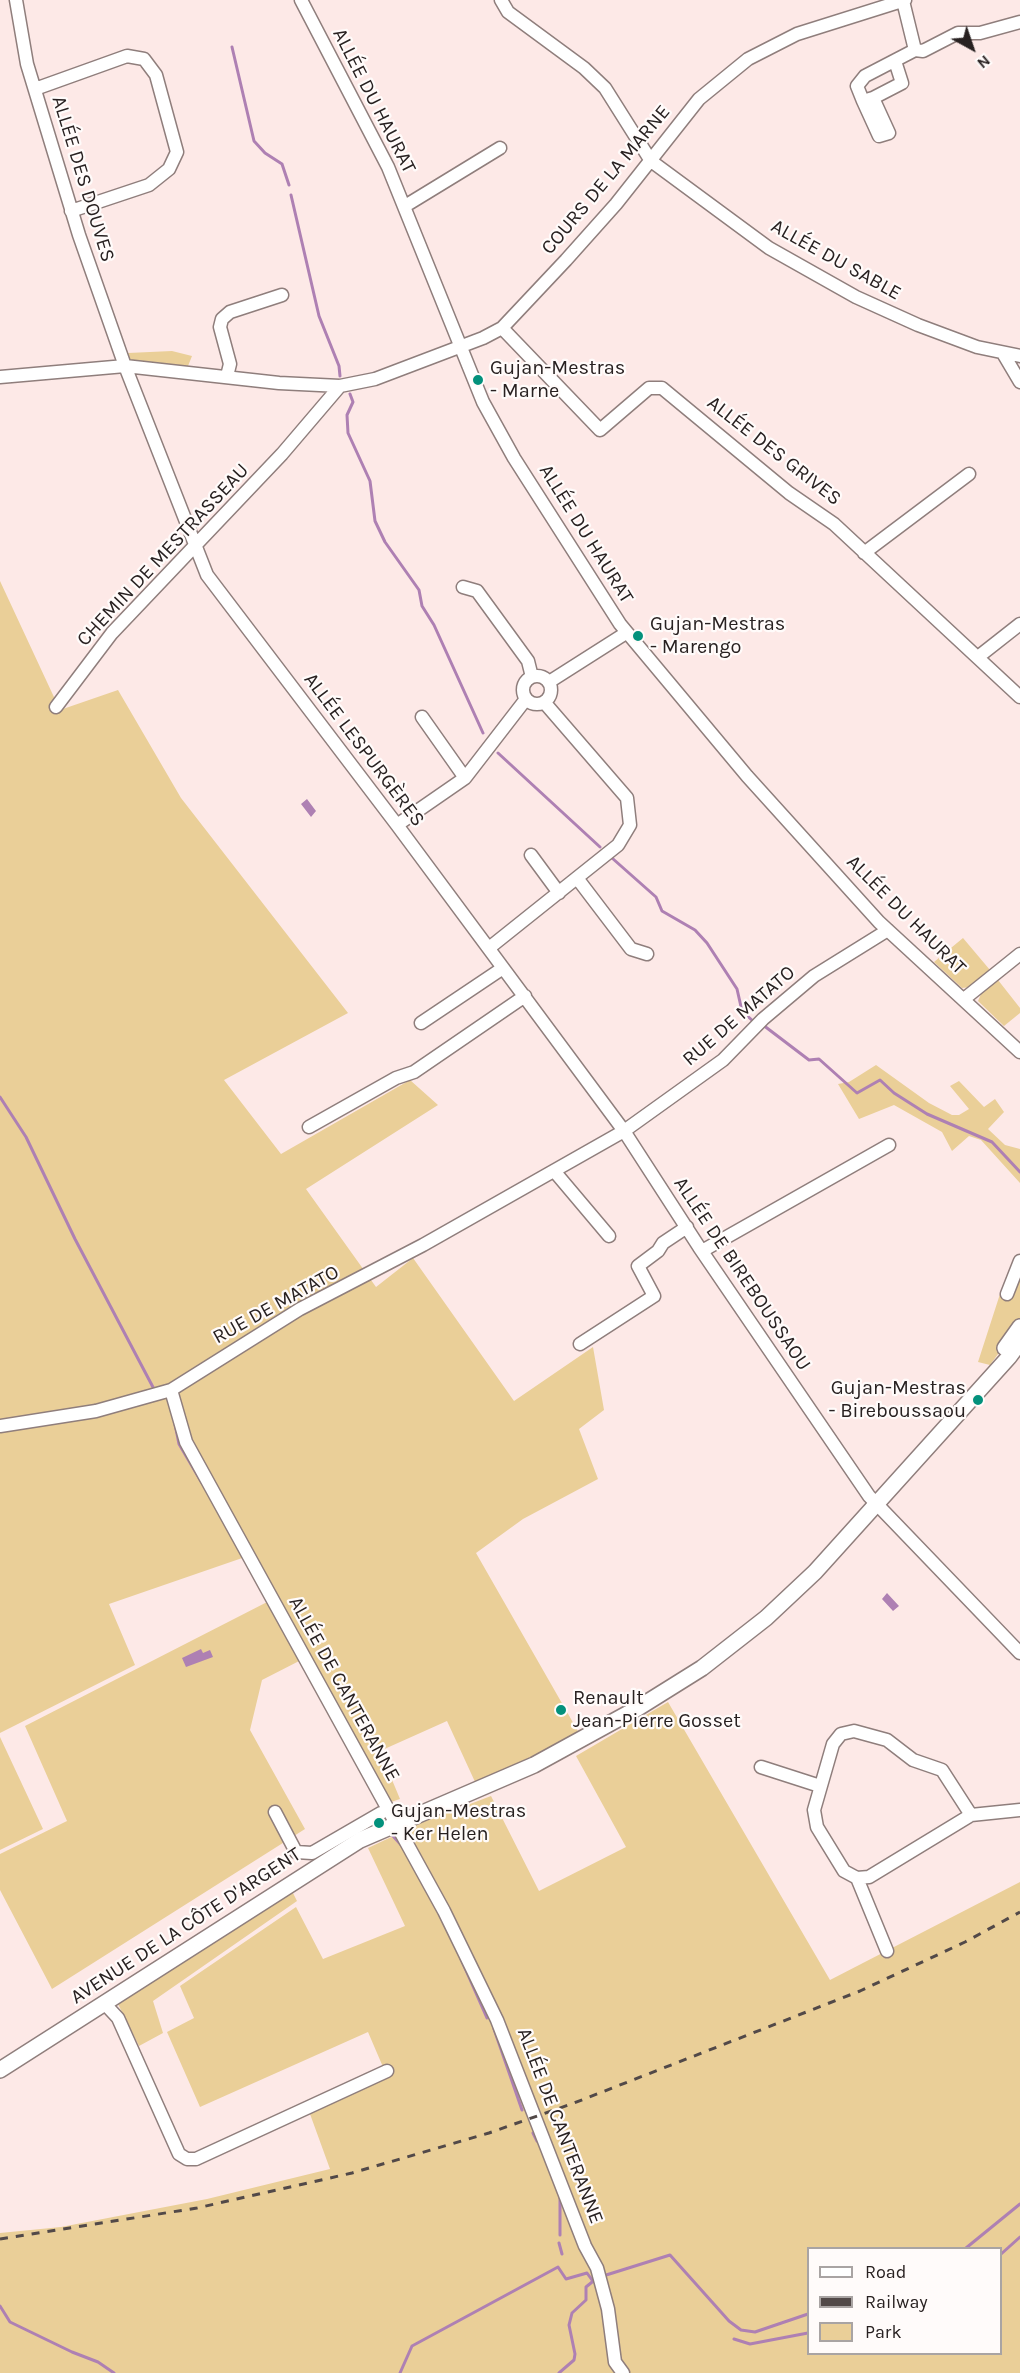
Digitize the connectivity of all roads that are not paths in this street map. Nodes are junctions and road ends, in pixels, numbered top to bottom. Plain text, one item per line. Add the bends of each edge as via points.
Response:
1 (16, 0) edge
2 (301, 0) edge
3 (501, 0) edge
4 (904, 0) edge
5 (1020, 22) edge
6 (915, 50) junction
7 (895, 61) junction
8 (35, 89) junction
9 (500, 148) dead end
10 (651, 160) junction
11 (405, 206) junction
12 (71, 211) junction
13 (282, 295) dead end
14 (502, 328) junction
15 (460, 347) junction
16 (1004, 355) junction
17 (1020, 356) edge
18 (125, 366) junction
19 (227, 376) junction
20 (0, 377) edge
21 (1020, 382) edge
22 (340, 386) junction
23 (969, 474) dead end
24 (196, 546) junction
25 (864, 553) junction
26 (463, 587) dead end
27 (1020, 624) edge
28 (626, 633) junction
29 (978, 657) junction
30 (532, 677) junction
31 (549, 682) junction
32 (1020, 697) edge
33 (526, 699) junction
34 (544, 702) junction
35 (56, 707) dead end
36 (422, 717) dead end
37 (465, 778) junction
38 (398, 825) junction
39 (531, 855) dead end
40 (577, 878) junction
41 (560, 892) junction
42 (888, 930) junction
43 (489, 948) junction
44 (647, 954) dead end
45 (1020, 954) edge
46 (503, 968) junction
47 (525, 996) junction
48 (964, 999) junction
49 (421, 1023) dead end
50 (1020, 1052) edge
51 (309, 1127) dead end
52 (624, 1131) junction
53 (889, 1145) dead end
54 (555, 1172) junction
55 (687, 1227) junction
56 (609, 1236) dead end
57 (702, 1251) junction
58 (1020, 1261) edge
59 (1007, 1294) dead end
60 (1020, 1327) edge
61 (1020, 1342) edge
62 (580, 1344) dead end
63 (985, 1382) junction
64 (171, 1390) junction
65 (0, 1426) edge
66 (876, 1506) junction
67 (1020, 1653) edge
68 (761, 1767) dead end
69 (820, 1786) junction
70 (1020, 1810) edge
71 (275, 1812) dead end
72 (381, 1813) dead end
73 (971, 1815) junction
74 (397, 1823) junction
75 (316, 1859) junction
76 (857, 1878) junction
77 (887, 1951) dead end
78 (104, 2003) junction
79 (0, 2070) edge
80 (387, 2071) dead end
81 (623, 2373) edge

1 - 8 street, ALLÉE DES DOUVES
2 - 11 street, ALLÉE DU HAURAT
3 - 10 street, ALLÉE DU SABLE via 508,12 605,88
4 - 6 street
4 - 10 street, COURS DE LA MARNE via 797,34 748,59 699,99
5 - 6 street via 980,33 958,33 923,51
6 - 7 street
7 - 7 street via 902,83 868,100 857,86 864,76
8 - 12 street, ALLÉE DES DOUVES
8 - 12 street via 127,56 144,59 156,75 177,152 169,169 149,185
9 - 11 street
10 - 14 street, COURS DE LA MARNE
10 - 16 street, ALLÉE DU SABLE via 732,223 804,269 918,325
11 - 15 street, ALLÉE DU HAURAT
12 - 18 street, ALLÉE DES DOUVES
13 - 19 street via 230,312 222,319 220,327 230,364
14 - 15 street, COURS DE LA MARNE
14 - 25 street, ALLÉE DES GRIVES via 600,430 649,388 662,388 789,493 834,524
15 - 22 street, COURS DE LA MARNE via 375,379
15 - 28 street, ALLÉE DU HAURAT via 483,402 514,458
16 - 17 street, ALLÉE DU SABLE
16 - 21 street
18 - 19 street, COURS DE LA MARNE
18 - 20 street, COURS DE LA MARNE
18 - 24 street, ALLÉE LESPURGÈRES
19 - 22 street, COURS DE LA MARNE
22 - 24 street, CHEMIN DE MESTRASSEAU
23 - 25 street
24 - 35 street, CHEMIN DE MESTRASSEAU via 112,633
24 - 38 street, ALLÉE LESPURGÈRES via 218,591
25 - 29 street, ALLÉE DES GRIVES
26 - 30 street via 477,591 528,661
27 - 29 street
28 - 31 street
28 - 42 street, ALLÉE DU HAURAT via 771,804
29 - 32 street, ALLÉE DES GRIVES
30 - 31 street
30 - 33 street via 522,688
31 - 34 street via 551,691
33 - 34 street via 537,705
33 - 37 street
34 - 40 street via 627,798 630,825 618,845
36 - 37 street
37 - 38 street
38 - 43 street, ALLÉE LESPURGÈRES
39 - 41 street
40 - 41 street
40 - 44 street via 631,949
41 - 43 street
42 - 48 street, ALLÉE DU HAURAT
42 - 52 street, RUE DE MATATO via 814,976 723,1060
43 - 46 street, ALLÉE LESPURGÈRES
45 - 48 street
46 - 47 street, ALLÉE LESPURGÈRES
46 - 49 street
47 - 51 street via 414,1072 396,1078
47 - 52 street, ALLÉE LESPURGÈRES
48 - 50 street, ALLÉE DU HAURAT
52 - 54 street, RUE DE MATATO
52 - 55 street, ALLÉE DE BIREBOUSSAOU
53 - 57 street
54 - 56 street
54 - 64 street, RUE DE MATATO via 357,1282 300,1309
55 - 57 street, ALLÉE DE BIREBOUSSAOU
55 - 62 street via 638,1266 654,1296
57 - 66 street, ALLÉE DE BIREBOUSSAOU
58 - 59 street
60 - 63 main road
61 - 63 main road
63 - 66 main road, AVENUE DE LA CÔTE D'ARGENT
64 - 65 street, RUE DE MATATO via 96,1412
64 - 74 street, ALLÉE DE CANTERANNE via 186,1442
66 - 67 street, ALLÉE DE BIREBOUSSAOU
66 - 74 main road, AVENUE DE LA CÔTE D'ARGENT via 766,1618 677,1685 534,1765
68 - 69 street
69 - 73 street via 833,1744 841,1734 855,1731 887,1740 914,1760 942,1770
69 - 76 street via 813,1810 817,1827 844,1871
70 - 73 street
71 - 75 street via 296,1852
72 - 75 street
73 - 76 street via 869,1877
74 - 75 main road, AVENUE DE LA CÔTE D'ARGENT
74 - 81 street, ALLÉE DE CANTERANNE via 498,2020 599,2276 615,2362
75 - 78 main road, AVENUE DE LA CÔTE D'ARGENT
76 - 77 street
78 - 79 main road, AVENUE DE LA CÔTE D'ARGENT
78 - 80 street via 118,2018 179,2154 187,2159 196,2159

